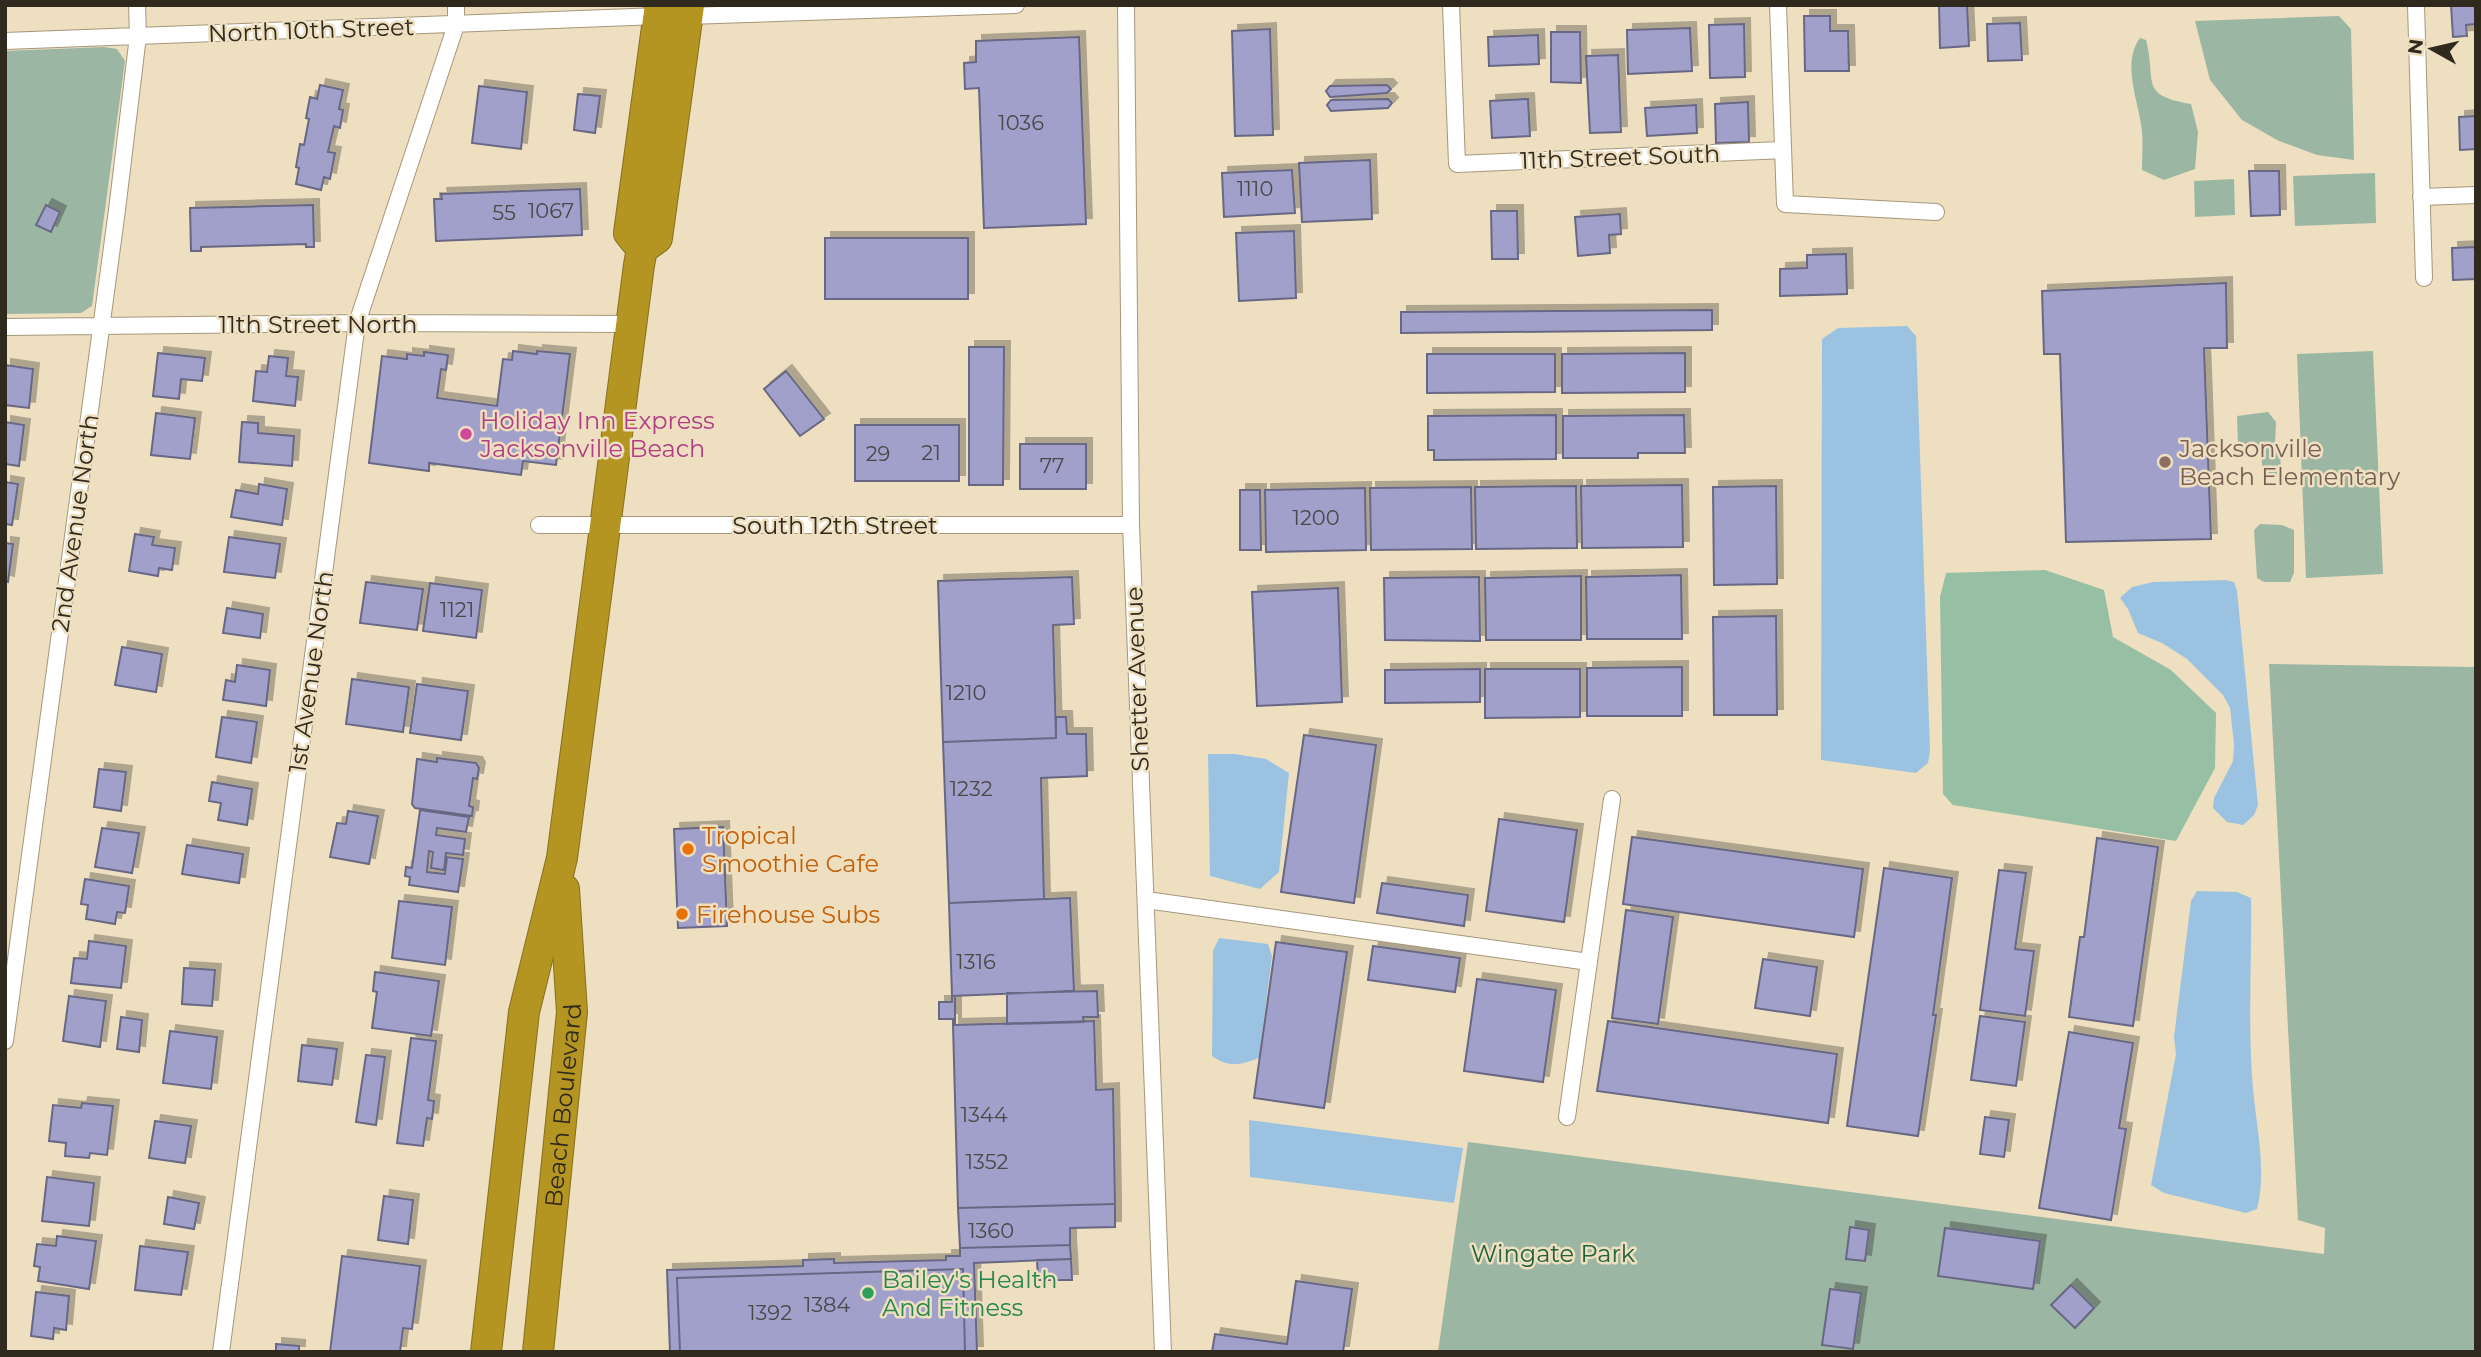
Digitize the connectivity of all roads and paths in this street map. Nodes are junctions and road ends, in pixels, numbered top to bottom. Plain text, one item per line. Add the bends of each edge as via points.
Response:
1 (137, 5) edge
2 (456, 5) edge
3 (1016, 5) edge
4 (1126, 5) edge
5 (1451, 5) edge
6 (1778, 5) edge
7 (2416, 5) edge
8 (674, 10) edge
9 (456, 25) junction
10 (138, 36) junction
11 (5, 41) edge
12 (1783, 150) junction
13 (2476, 195) edge
14 (2421, 197) junction
15 (1936, 212) dead end
16 (642, 249) junction
17 (2424, 278) dead end
18 (357, 323) junction
19 (101, 324) junction
20 (631, 324) junction
21 (5, 327) edge
22 (539, 524) dead end
23 (605, 525) junction
24 (1131, 525) junction
25 (1612, 799) dead end
26 (562, 858) junction
27 (1146, 900) junction
28 (1589, 962) junction
29 (5, 1041) edge
30 (1567, 1118) dead end
31 (220, 1352) edge
32 (486, 1352) edge
33 (538, 1352) edge
34 (1163, 1352) edge

1 - 10 street, 2nd Avenue North
2 - 9 street, 1st Avenue North
3 - 8 street, North 10th Street
4 - 24 street, Shetter Avenue
5 - 12 street, 11th Street South via 1457,164
6 - 12 street
7 - 14 street
8 - 9 street, North 10th Street
8 - 16 highway via 673,117 657,238
8 - 16 highway via 648,83 629,233
9 - 10 street, North 10th Street
9 - 18 street, 1st Avenue North
10 - 11 street, North 10th Street
10 - 19 street, 2nd Avenue North
12 - 15 street via 1785,204
13 - 14 street
14 - 17 street
16 - 20 highway
18 - 19 street, 11th Street North
18 - 20 street, 11th Street North
18 - 31 street, 1st Avenue North
19 - 21 street, 11th Street North
19 - 29 street, 2nd Avenue North
20 - 23 highway
22 - 23 street, South 12th Street
23 - 24 street, South 12th Street
23 - 26 highway
24 - 27 street, Shetter Avenue
25 - 28 street
26 - 32 highway via 524,1012
26 - 33 highway, Beach Boulevard via 572,1012
27 - 28 street
27 - 34 street, Shetter Avenue
28 - 30 street

